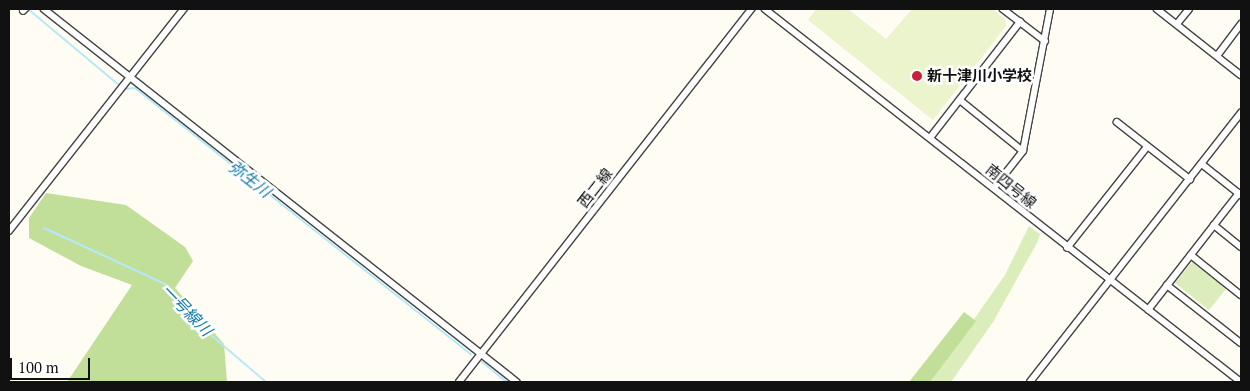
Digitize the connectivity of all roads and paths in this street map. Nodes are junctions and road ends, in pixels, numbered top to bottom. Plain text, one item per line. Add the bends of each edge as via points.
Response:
1 (44, 9) edge
2 (184, 9) edge
3 (751, 9) edge
4 (765, 9) edge
5 (1004, 9) edge
6 (1050, 9) edge
7 (1157, 9) edge
8 (1189, 9) edge
9 (1020, 22) junction
10 (1177, 24) junction
11 (1241, 24) edge
12 (1045, 41) junction
13 (1217, 56) junction
14 (1241, 75) edge
15 (130, 77) junction
16 (960, 100) junction
17 (1241, 113) edge
18 (1117, 122) dead end
19 (930, 138) junction
20 (1148, 146) junction
21 (1023, 151) junction
22 (1202, 164) junction
23 (1190, 179) junction
24 (994, 188) junction
25 (1240, 194) edge
26 (1214, 226) junction
27 (9, 231) edge
28 (1241, 246) edge
29 (1068, 248) junction
30 (1191, 256) junction
31 (1110, 281) junction
32 (1167, 285) junction
33 (1241, 295) edge
34 (1148, 310) junction
35 (1241, 343) edge
36 (481, 354) junction
37 (458, 382) edge
38 (517, 382) edge
39 (1030, 382) edge
40 (1241, 382) edge

1 - 15 street
2 - 15 street
3 - 36 street, 西二線
4 - 19 street, 南四号線
5 - 9 street
6 - 12 street
7 - 10 street
8 - 10 street
9 - 12 street
9 - 16 street
10 - 13 street
11 - 13 street
12 - 21 street
13 - 14 street
15 - 27 street
15 - 36 street
16 - 19 street
16 - 21 street
17 - 22 street
18 - 20 street
19 - 24 street, 南四号線
20 - 23 street
20 - 29 street
21 - 24 street
22 - 23 street
22 - 25 street
23 - 31 street
24 - 29 street, 南四号線
25 - 26 street
26 - 28 street
26 - 30 street
29 - 31 street, 南四号線
30 - 32 street
30 - 33 street
31 - 34 street, 南四号線
31 - 39 street
32 - 34 street
32 - 35 street
34 - 40 street, 南四号線
36 - 37 street, 西二線
36 - 38 street

